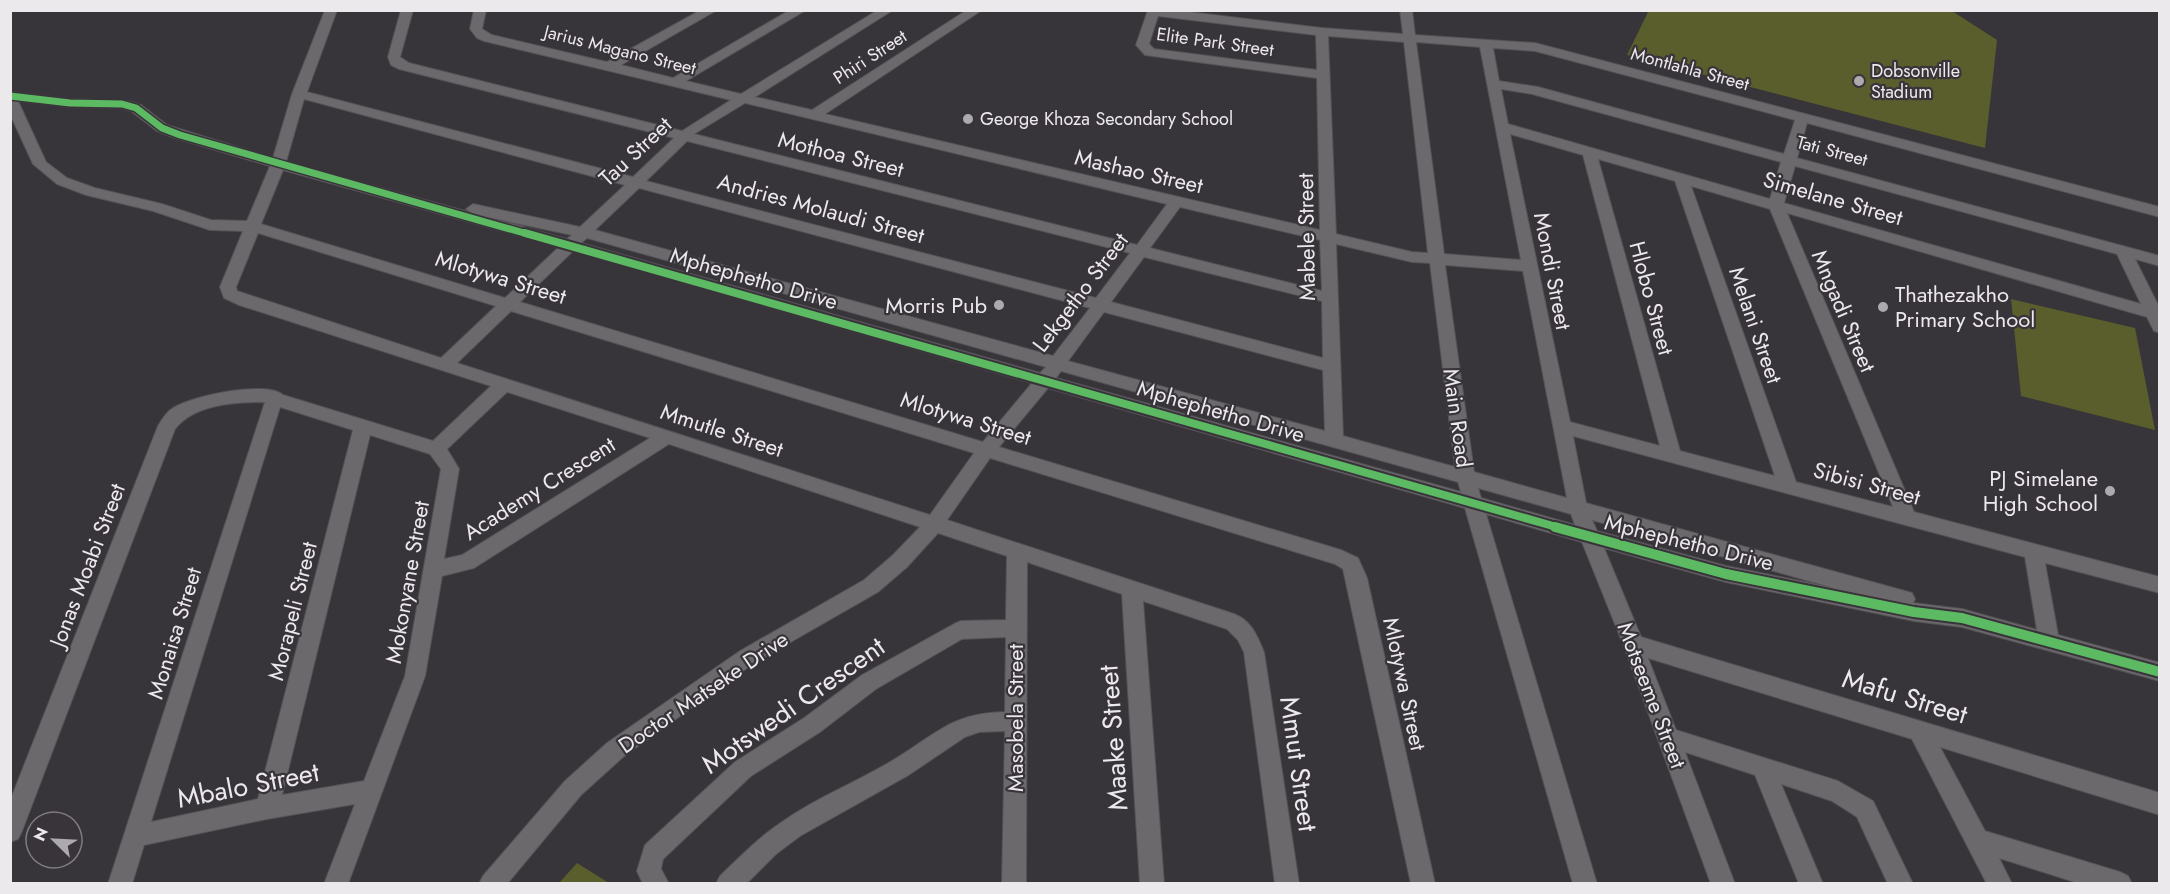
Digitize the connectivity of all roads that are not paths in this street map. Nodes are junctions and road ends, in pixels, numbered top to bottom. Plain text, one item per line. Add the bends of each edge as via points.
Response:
1 (331, 10) edge
2 (407, 10) edge
3 (480, 10) edge
4 (711, 10) edge
5 (800, 10) edge
6 (887, 10) edge
7 (976, 10) edge
8 (1406, 10) edge
9 (1154, 11) edge
10 (1202, 14) edge
11 (1323, 32) junction
12 (1409, 38) junction
13 (1485, 42) junction
14 (610, 66) junction
15 (1323, 75) junction
16 (675, 82) junction
17 (1493, 84) junction
18 (299, 94) junction
19 (10, 97) edge
20 (741, 99) junction
21 (813, 115) junction
22 (1802, 118) junction
23 (1502, 127) junction
24 (682, 137) junction
25 (1589, 151) junction
26 (1789, 160) junction
27 (278, 164) junction
28 (1682, 178) junction
29 (634, 182) junction
30 (383, 194) junction
31 (1177, 201) junction
32 (1776, 204) junction
33 (2160, 212) edge
34 (251, 226) junction
35 (583, 232) junction
36 (1329, 237) junction
37 (569, 245) junction
38 (1140, 252) junction
39 (2124, 252) junction
40 (1437, 259) junction
41 (2160, 261) edge
42 (1529, 266) junction
43 (1330, 298) junction
44 (508, 304) junction
45 (1098, 305) junction
46 (2156, 320) edge
47 (445, 364) junction
48 (1056, 364) junction
49 (1332, 366) junction
50 (1044, 381) junction
51 (504, 384) junction
52 (275, 397) junction
53 (363, 426) junction
54 (1562, 427) junction
55 (666, 437) junction
56 (1334, 441) junction
57 (436, 449) junction
58 (987, 449) junction
59 (1672, 456) junction
60 (1466, 479) junction
61 (1788, 486) junction
62 (1472, 502) junction
63 (1578, 508) junction
64 (1907, 518) junction
65 (934, 524) junction
66 (1592, 537) junction
67 (1017, 552) junction
68 (2034, 552) junction
69 (434, 570) junction
70 (2160, 585) edge
71 (1132, 588) junction
72 (1962, 618) junction
73 (1015, 628) junction
74 (2049, 641) junction
75 (1633, 644) junction
76 (1254, 652) joint
77 (2160, 672) edge
78 (1016, 721) junction
79 (1919, 730) junction
80 (1668, 737) junction
81 (1762, 768) junction
82 (372, 790) junction
83 (2160, 804) edge
84 (267, 808) junction
85 (10, 831) edge
86 (136, 836) junction
87 (1977, 840) junction
88 (120, 884) edge
89 (336, 884) edge
90 (491, 884) edge
91 (657, 884) edge
92 (728, 884) edge
93 (1014, 884) edge
94 (1152, 884) edge
95 (1287, 884) edge
96 (1423, 884) edge
97 (1585, 884) edge
98 (1723, 884) edge
99 (1811, 884) edge
100 (1901, 884) edge
101 (2000, 884) edge
102 (2120, 884) edge

1 - 18 street
2 - 24 street, Mothoa Street via 394,54 399,64
3 - 14 street, Jarius Magano Street via 476,29 481,35
4 - 14 street
5 - 16 street
6 - 20 street, Tau Street
7 - 21 street, Phiri Street
8 - 12 street, Main Road
9 - 10 street, Montlahla Street
9 - 15 street, Elite Park Street via 1142,45 1150,52
10 - 11 street, Montlahla Street
11 - 12 street, Montlahla Street
11 - 15 street, Mabele Street
12 - 13 street, Montlahla Street
12 - 40 street, Main Road
13 - 17 street, Mondi Street
13 - 22 street, Montlahla Street via 1545,49
14 - 16 street, Jarius Magano Street
15 - 36 street, Mabele Street
16 - 20 street, Jarius Magano Street
17 - 23 street, Mondi Street
17 - 26 street, Tati Street via 1522,88
18 - 27 street
18 - 29 street, Andries Molaudi Street
19 - 27 street, Mphephetho Drive via 128,105 162,129
19 - 34 street, Mlotywa Street via 35,155 46,170 62,180 91,192 157,207 210,225
20 - 21 street, Mashao Street
20 - 24 street, Tau Street
21 - 31 street, Mashao Street
22 - 26 street
22 - 33 street, Montlahla Street
23 - 25 street, Simelane Street
23 - 42 street, Mondi Street
24 - 29 street, Tau Street
24 - 38 street, Mothoa Street
25 - 28 street, Simelane Street
25 - 59 street, Hlobo Street
26 - 32 street
26 - 39 street, Tati Street
27 - 30 street, Mphephetho Drive
27 - 34 street
28 - 32 street, Simelane Street
28 - 61 street, Melani Street
29 - 35 street, Tau Street
29 - 45 street, Andries Molaudi Street
30 - 35 street, Mphephetho Drive
30 - 37 street, Mphephetho Drive
31 - 36 street, Mashao Street
31 - 38 street, Lekgetho Street
32 - 46 street, Simelane Street
32 - 64 street, Mngadi Street
34 - 44 street, Mlotywa Street
34 - 47 street, Mmutle Street via 228,287 230,294
35 - 37 street, Tau Street
35 - 48 street, Mphephetho Drive
36 - 40 street, Mashao Street via 1412,257
36 - 43 street, Mabele Street
37 - 44 street, Tau Street
37 - 50 street, Mphephetho Drive
38 - 43 street, Mothoa Street
38 - 45 street, Lekgetho Street
39 - 41 street, Tati Street
39 - 46 street
40 - 42 street, Mashao Street
40 - 60 street, Main Road
42 - 54 street, Mondi Street
43 - 49 street, Mabele Street
44 - 47 street, Tau Street
44 - 58 street, Mlotywa Street
45 - 48 street, Lekgetho Street
45 - 49 street, Andries Molaudi Street
47 - 51 street, Mmutle Street
48 - 50 street, Lekgetho Street
48 - 56 street, Mphephetho Drive
49 - 56 street, Mabele Street
50 - 58 street, Lekgetho Street
50 - 62 street, Mphephetho Drive
51 - 55 street, Mmutle Street
51 - 57 street
52 - 53 street
52 - 85 street, Jonas Moabi Street via 243,396 195,405 176,415 167,426
52 - 86 street, Monaisa Street
53 - 57 street
53 - 84 street, Morapeli Street
54 - 59 street, Sibisi Street
54 - 63 street, Mondi Street
55 - 65 street, Mmutle Street
55 - 69 street, Academy Crescent via 467,562
56 - 60 street, Mphephetho Drive
57 - 69 street, Mokonyane Street via 450,469
58 - 65 street, Lekgetho Street
58 - 96 street, Mlotywa Street via 1328,552 1351,564 1360,589
59 - 61 street, Sibisi Street
60 - 62 street, Main Road
60 - 63 street, Mphephetho Drive
61 - 64 street, Sibisi Street
62 - 66 street, Mphephetho Drive
62 - 97 street, Main Road
63 - 66 street, Motseeme Street
63 - 72 street, Mphephetho Drive
64 - 68 street, Sibisi Street
65 - 67 street, Mmutle Street
65 - 90 street, Doctor Matseke Drive via 871,586 747,657 598,764
66 - 72 street, Mphephetho Drive via 1726,574
66 - 75 street, Motseeme Street
67 - 71 street, Mmutle Street
67 - 73 street, Masobela Street
68 - 70 street, Sibisi Street
68 - 74 street
69 - 82 street, Mokonyane Street via 415,676
71 - 76 street, Mmutle Street via 1234,623 1246,634
71 - 94 street, Maake Street
72 - 74 street, Mphephetho Drive
73 - 78 street, Masobela Street
73 - 91 street, Motswedi Crescent via 951,634 869,682 812,725 755,760 653,853 649,871
74 - 77 street, Mphephetho Drive
75 - 79 street, Mafu Street
75 - 80 street, Motseeme Street
76 - 95 street, Mmut Street
78 - 92 street via 979,722 958,729 898,769 792,828
78 - 93 street, Masobela Street
79 - 83 street, Mafu Street
79 - 87 street
80 - 81 street
80 - 98 street, Motseeme Street
81 - 99 street
81 - 100 street via 1838,792 1865,809
82 - 84 street, Mbalo Street
82 - 89 street, Mokonyane Street
84 - 86 street, Mbalo Street
86 - 88 street, Monaisa Street
87 - 101 street
87 - 102 street

